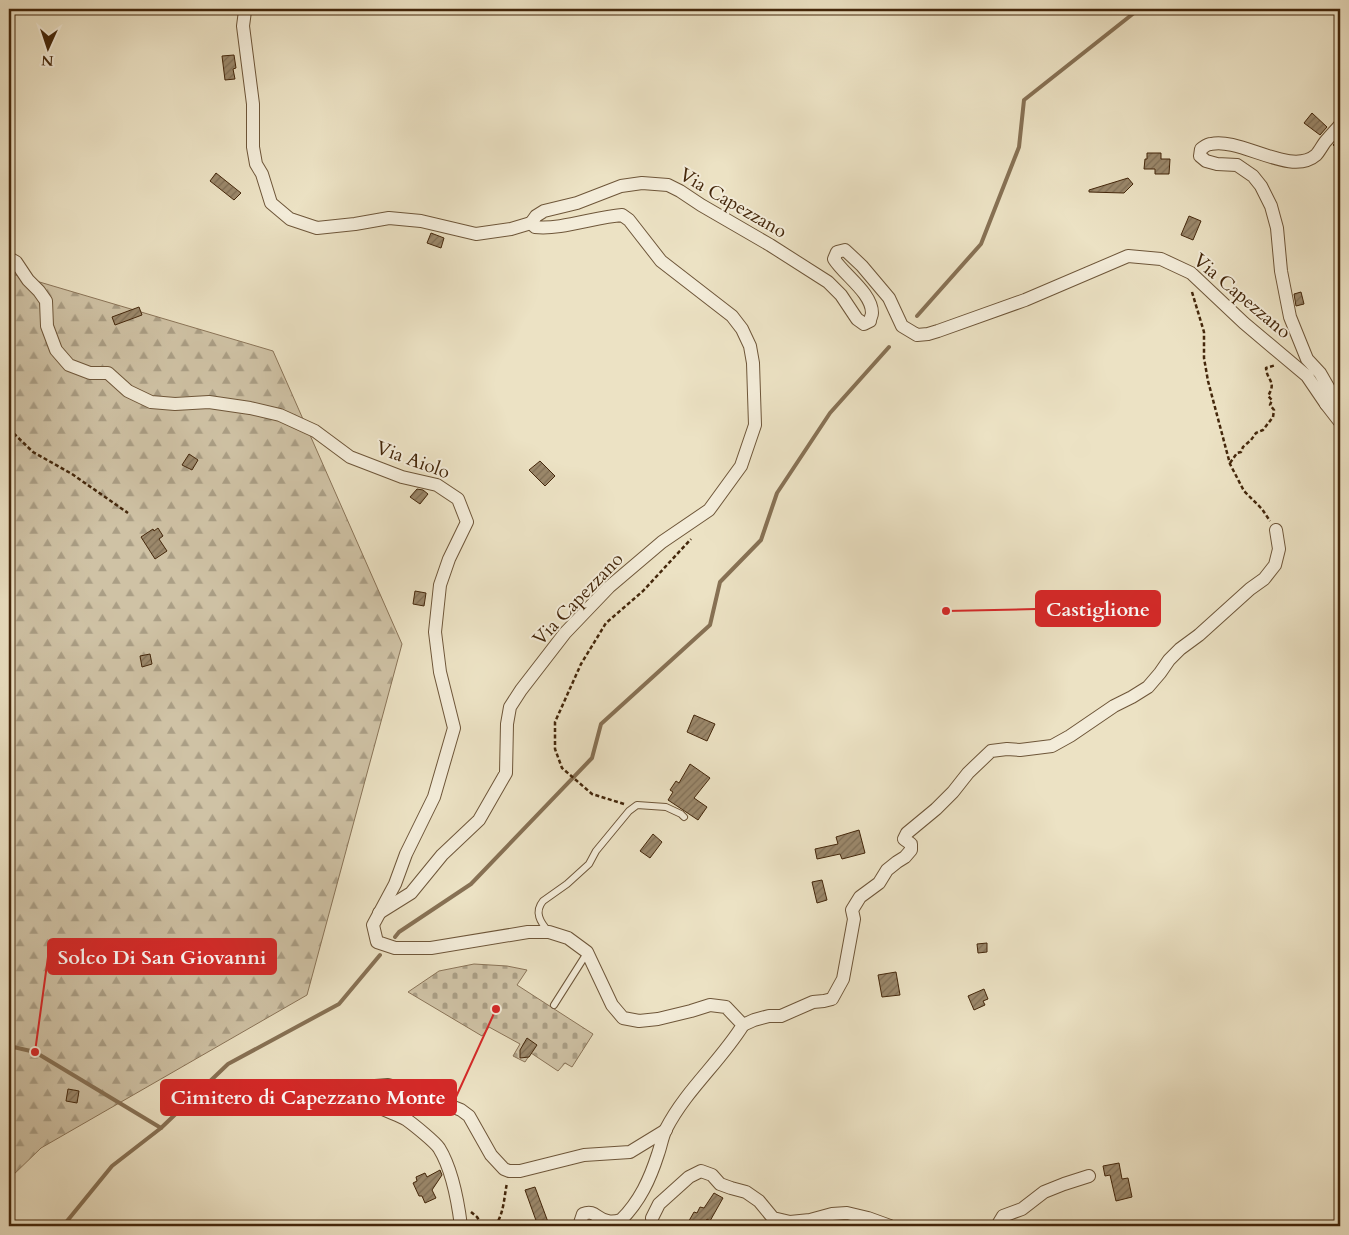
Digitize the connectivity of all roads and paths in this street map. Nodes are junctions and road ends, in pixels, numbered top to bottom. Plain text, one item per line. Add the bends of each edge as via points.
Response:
1 (247, 9) edge
2 (1340, 125) edge
3 (531, 223) junction
4 (9, 258) edge
5 (1190, 287) dead end
6 (1326, 404) junction
7 (1340, 422) edge
8 (9, 429) edge
9 (128, 513) dead end
10 (1276, 530) joint
11 (692, 537) dead end
12 (9, 776) edge
13 (629, 811) junction
14 (684, 817) dead end
15 (9, 863) edge
16 (379, 913) junction
17 (549, 932) junction
18 (588, 952) junction
19 (554, 1006) dead end
20 (743, 1025) junction
21 (666, 1130) junction
22 (509, 1172) junction
23 (1088, 1176) dead end
24 (646, 1186) junction
25 (653, 1222) edge
26 (461, 1226) edge
27 (495, 1226) edge
28 (579, 1226) edge
29 (890, 1226) edge
30 (998, 1226) edge

1 - 3 street via 243,26 253,104 256,164 271,203 290,219 317,228 389,218 421,221 476,234
2 - 6 street, Via Capezzano via 1316,156 1300,162 1272,158 1220,143 1201,149 1200,156 1217,164 1237,165 1261,186 1277,228 1280,272 1290,317 1307,360 1320,373 1332,395 1332,401
3 - 6 street, Via Capezzano via 544,211 577,203 621,186 642,183 668,185 828,282 864,324 870,321 872,312 867,298 834,259 837,252 845,250 890,298 902,326 917,336 1025,300 1128,256 1162,259 1191,273 1307,376
3 - 16 street, Via Capezzano via 535,227 546,228 615,215 629,220 661,261 732,316 742,329 750,346 753,364 754,425 741,466 709,510 662,542 609,587 565,634 526,683 510,707 506,773 479,820 442,855 412,893
4 - 16 street, Via Aiolo via 16,262 46,301 47,326 56,350 69,365 90,373 108,373 128,391 151,402 209,402 280,416 315,431 350,457 402,477 437,485 458,499 466,522 440,585 434,632 454,728 434,798
5 - 10 path via 1204,332 1207,374 1230,464 1244,491
6 - 7 street
8 - 9 path via 33,452 72,474
10 - 20 street via 1279,549 1275,565 1264,579 1180,649 1148,687 1052,746 991,750 936,810 907,833 904,839 911,844 911,850 887,870 879,883 860,897 852,910 853,924 843,979 832,999
11 - 13 path via 643,592 606,623 581,664 555,722 555,750 562,768 592,794 627,805
12 - 15 path via 13,822
13 - 14 lane via 637,806 666,806
13 - 17 lane via 589,864 540,904 539,919
16 - 17 street via 373,925 377,942 395,948 431,948 528,932
17 - 18 street via 568,938
18 - 19 lane
18 - 20 street via 622,1018 658,1019 710,1005 726,1007
20 - 21 street via 684,1100
21 - 22 street via 630,1152 584,1155
21 - 24 street
22 - 26 street via 490,1155 469,1116 461,1110 388,1085 375,1086 369,1092 367,1097 372,1104 408,1121 438,1146 448,1165
22 - 27 path via 506,1197
23 - 30 street via 1044,1192 1022,1208 1003,1216
24 - 25 street
24 - 28 street via 621,1220 608,1221 587,1212
25 - 29 street via 659,1204 689,1177 701,1171 712,1175 720,1184 746,1192 759,1201 773,1218 797,1222 847,1213

